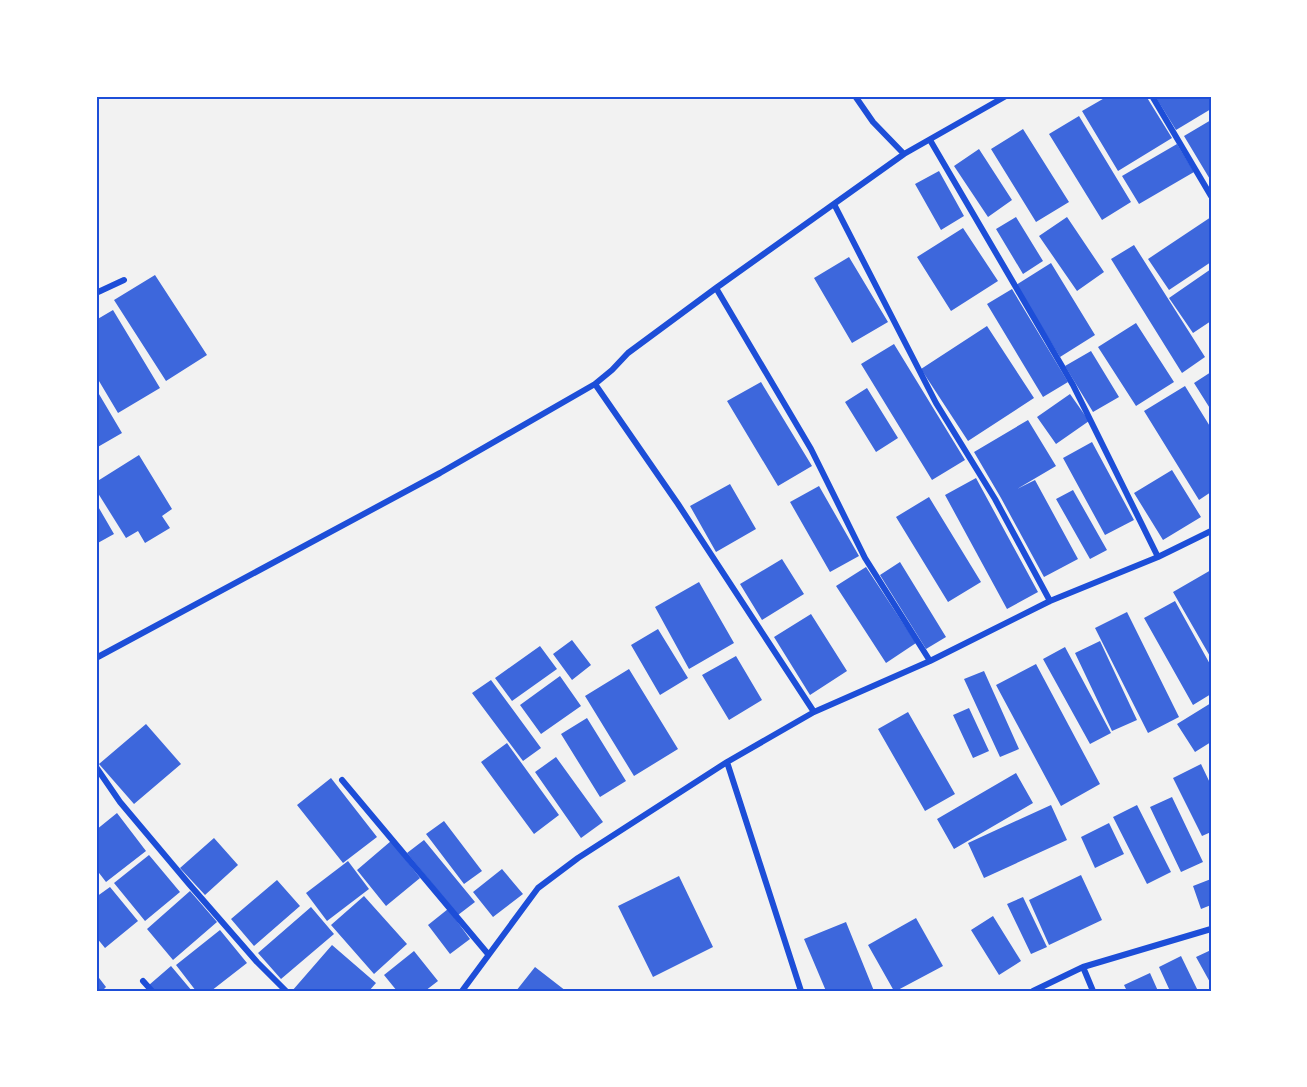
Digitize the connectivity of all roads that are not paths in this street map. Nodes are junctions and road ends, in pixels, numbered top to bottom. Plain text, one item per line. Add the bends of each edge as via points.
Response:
1 (855, 96) edge
2 (1006, 96) edge
3 (1152, 96) edge
4 (930, 140) junction
5 (904, 154) junction
6 (1211, 196) edge
7 (834, 204) junction
8 (124, 280) dead end
9 (716, 288) junction
10 (96, 292) edge
11 (595, 384) junction
12 (1211, 531) edge
13 (1158, 557) junction
14 (1050, 601) junction
15 (96, 657) edge
16 (930, 661) junction
17 (814, 712) junction
18 (727, 762) junction
19 (96, 767) edge
20 (342, 780) dead end
21 (1211, 929) edge
22 (488, 954) junction
23 (1083, 967) junction
24 (143, 981) dead end
25 (152, 991) edge
26 (286, 991) edge
27 (462, 991) edge
28 (801, 991) edge
29 (1034, 991) edge
30 (1093, 991) edge

1 - 5 street via 873,122
2 - 4 street
3 - 6 street
4 - 5 street
4 - 13 street via 1073,385
5 - 7 street
7 - 9 street
7 - 14 street via 936,403 995,499
8 - 10 street
9 - 11 street via 628,353
9 - 16 street via 811,449 865,558
11 - 15 street
11 - 17 street
12 - 13 street
13 - 14 street
14 - 16 street
16 - 17 street
17 - 18 street
18 - 22 street via 538,888
18 - 28 street
19 - 26 street via 181,875
20 - 22 street
21 - 23 street
22 - 27 street
23 - 29 street
23 - 30 street
24 - 25 street

